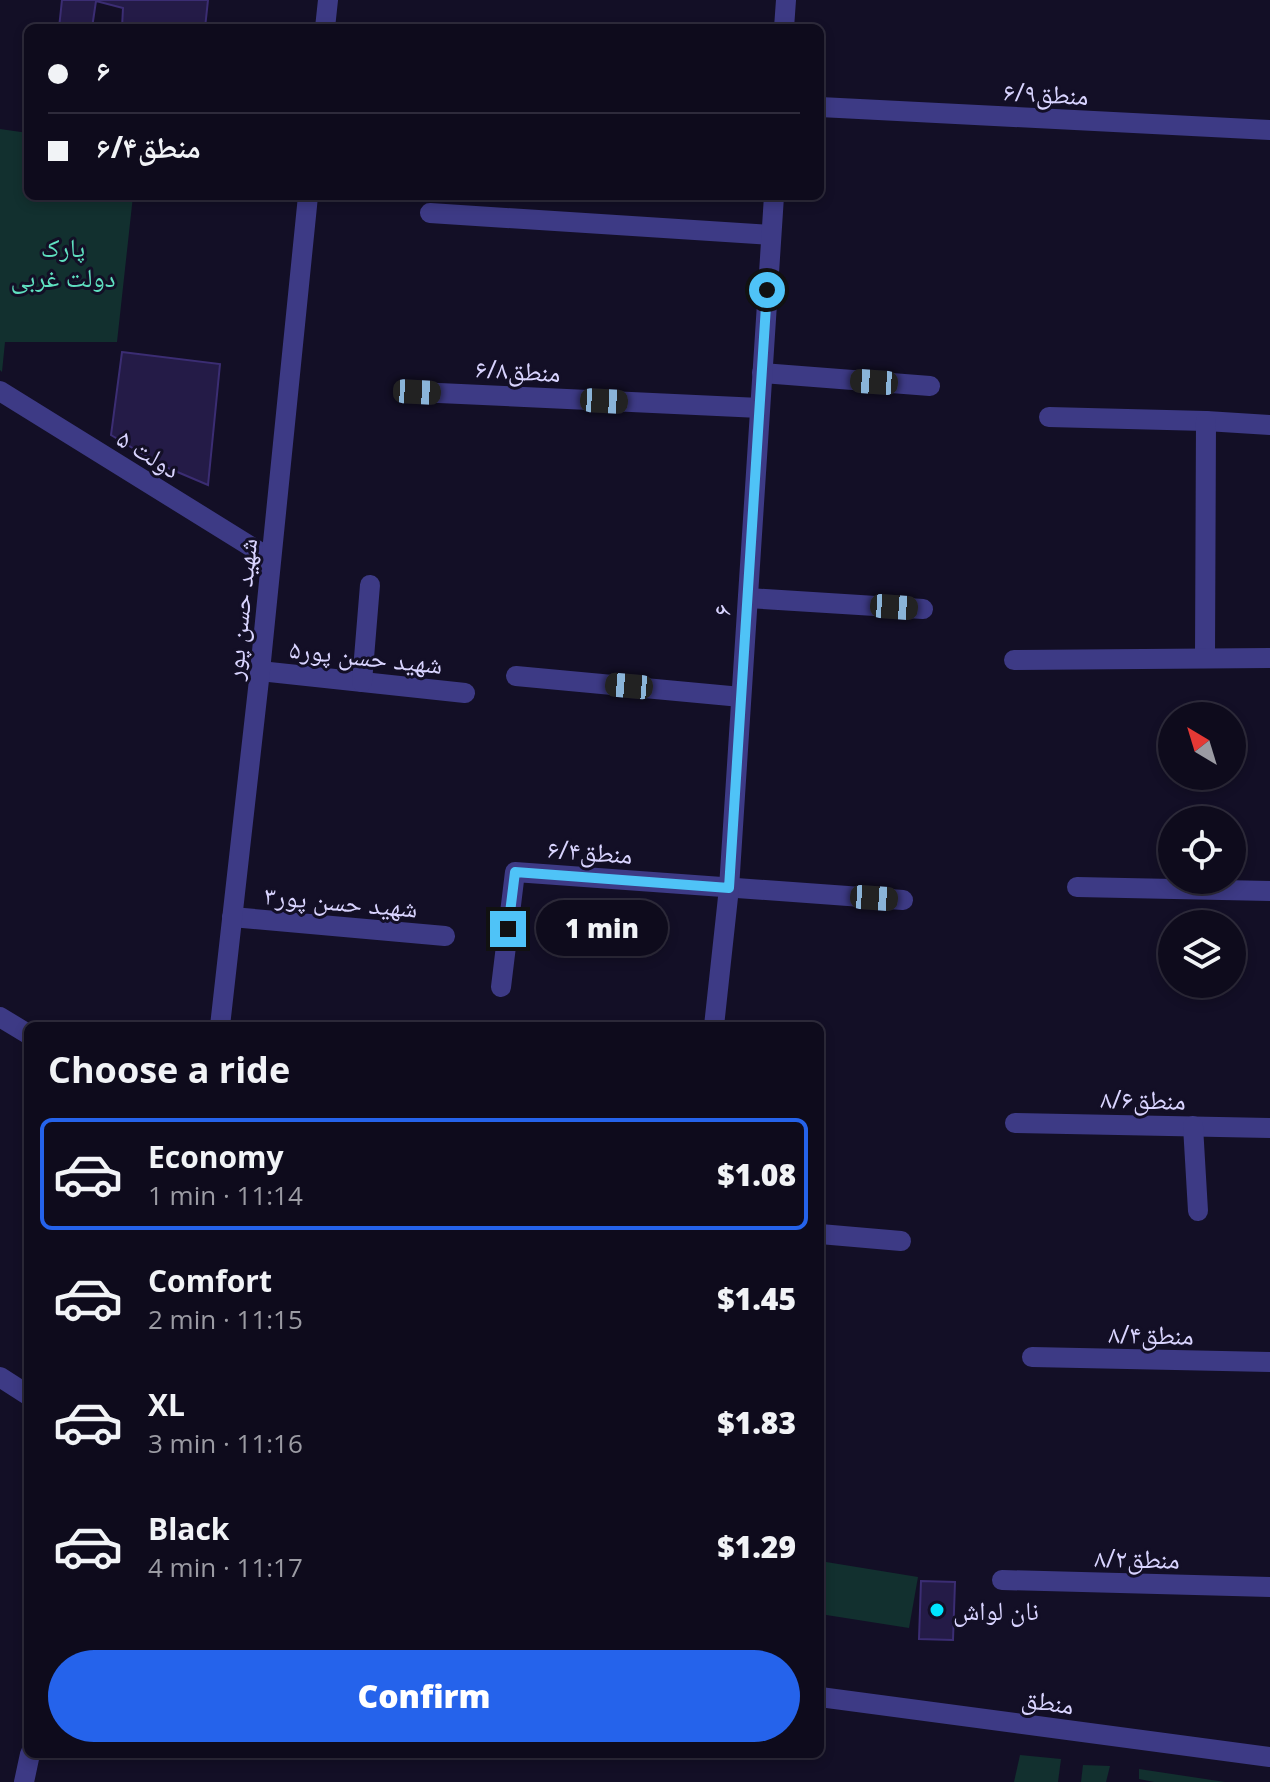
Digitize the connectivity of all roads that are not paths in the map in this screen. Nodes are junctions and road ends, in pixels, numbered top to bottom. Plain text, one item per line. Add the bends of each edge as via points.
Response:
1 (328, 0) edge
2 (786, 0) edge
3 (325, 24) edge
4 (784, 24) edge
5 (824, 107) edge
6 (1270, 130) edge
7 (308, 200) edge
8 (774, 200) edge
9 (430, 213) dead end
10 (771, 235) junction
11 (762, 373) junction
12 (930, 386) dead end
13 (0, 391) edge
14 (417, 392) dead end
15 (760, 408) junction
16 (1049, 417) dead end
17 (1206, 421) junction
18 (1270, 425) edge
19 (271, 559) junction
20 (370, 585) dead end
21 (748, 598) junction
22 (923, 609) dead end
23 (1205, 657) junction
24 (1270, 658) edge
25 (1014, 660) dead end
26 (260, 671) junction
27 (516, 676) dead end
28 (362, 682) junction
29 (465, 693) dead end
30 (741, 697) junction
31 (1077, 887) dead end
32 (729, 888) junction
33 (1270, 891) edge
34 (903, 900) dead end
35 (232, 917) junction
36 (445, 936) dead end
37 (501, 987) dead end
38 (0, 1017) edge
39 (220, 1022) edge
40 (714, 1022) edge
41 (24, 1032) edge
42 (1015, 1123) dead end
43 (1193, 1126) junction
44 (1270, 1128) edge
45 (1198, 1211) dead end
46 (824, 1234) edge
47 (901, 1241) dead end
48 (1032, 1357) dead end
49 (1270, 1362) edge
50 (0, 1377) edge
51 (24, 1392) edge
52 (1002, 1580) dead end
53 (1270, 1587) edge
54 (824, 1698) edge
55 (1270, 1757) edge
56 (29, 1758) edge
57 (24, 1782) edge

1 - 3 street
2 - 4 street
5 - 6 street, منطق۶/۹
7 - 19 street, شهید حسن پور
8 - 10 street, ۶
9 - 10 street
10 - 11 street, ۶
11 - 12 street
11 - 15 street, ۶
13 - 19 street, ۵ دولت
14 - 15 street, منطق۶/۸
15 - 21 street, ۶
16 - 17 street
17 - 18 street
17 - 23 street
19 - 26 street, شهید حسن پور
20 - 28 street
21 - 22 street
21 - 30 street, ۶
23 - 24 street
23 - 25 street
26 - 28 street, شهید حسن پور۵
26 - 35 street, شهید حسن پور
27 - 30 street
28 - 29 street, شهید حسن پور۵
30 - 32 street, ۶
31 - 33 street
32 - 34 street
32 - 37 street, منطق۶/۴ via 515,872
32 - 40 street, ۶
35 - 36 street, شهید حسن پور۳
35 - 39 street, شهید حسن پور
38 - 41 street
42 - 43 street, منطق۸/۶
43 - 44 street, منطق۸/۶
43 - 45 street
46 - 47 street
48 - 49 street, منطق۸/۴
50 - 51 street
52 - 53 street, منطق۸/۲
54 - 55 street, منطق
56 - 57 street

